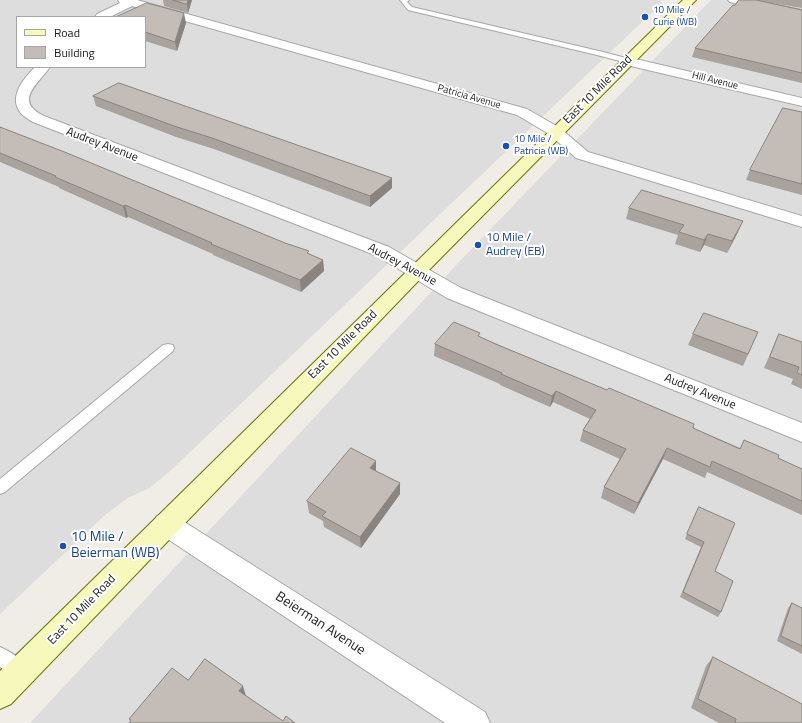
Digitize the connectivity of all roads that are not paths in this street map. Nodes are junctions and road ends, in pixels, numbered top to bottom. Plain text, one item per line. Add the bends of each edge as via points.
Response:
1 (406, 0) edge
2 (688, 0) edge
3 (734, 0) edge
4 (127, 1) edge
5 (802, 14) edge
6 (102, 16) edge
7 (627, 61) junction
8 (42, 68) edge
9 (802, 102) edge
10 (556, 131) junction
11 (802, 222) edge
12 (417, 271) junction
13 (168, 348) dead end
14 (802, 434) edge
15 (0, 488) edge
16 (166, 524) junction
17 (0, 656) edge
18 (21, 672) junction
19 (0, 693) edge
20 (474, 723) edge

1 - 7 lane via 403,1 410,9
2 - 7 main road, East 10 Mile Road
3 - 5 street
4 - 6 street
4 - 10 street, Patricia Avenue via 522,112
7 - 9 street, Hill Avenue
7 - 10 main road, East 10 Mile Road
8 - 12 street, Audrey Avenue via 30,79 23,92 23,104 29,113 48,124 382,251
10 - 11 street, Patricia Avenue via 582,155
10 - 12 main road, East 10 Mile Road
12 - 14 street, Audrey Avenue via 454,293
12 - 16 main road, East 10 Mile Road
13 - 15 lane
16 - 18 main road, East 10 Mile Road
16 - 20 street, Beierman Avenue
17 - 18 lane
18 - 19 main road, East 10 Mile Road

